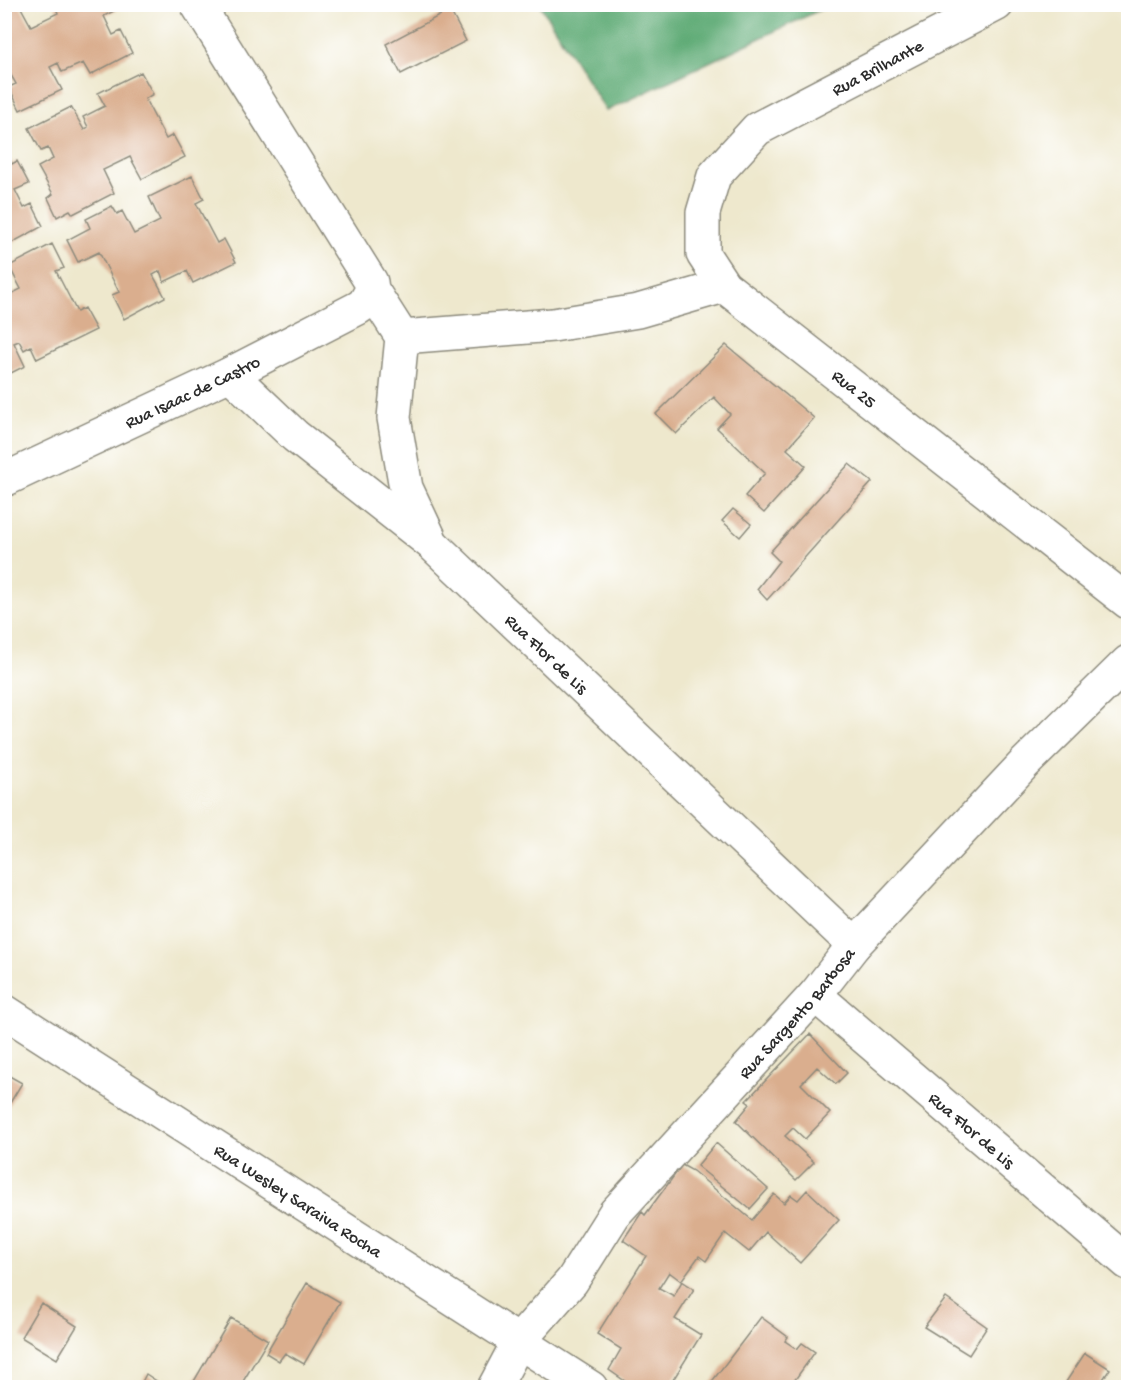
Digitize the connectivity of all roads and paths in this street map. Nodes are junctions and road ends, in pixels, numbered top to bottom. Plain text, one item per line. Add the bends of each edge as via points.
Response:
1 (197, 4) edge
2 (997, 4) edge
3 (757, 129) joint
4 (724, 286) junction
5 (372, 290) junction
6 (402, 337) junction
7 (230, 374) junction
8 (4, 480) edge
9 (431, 543) junction
10 (1128, 603) edge
11 (1128, 662) edge
12 (854, 945) junction
13 (815, 995) junction
14 (4, 1011) edge
15 (1128, 1263) edge
16 (519, 1341) junction
17 (494, 1388) edge
18 (591, 1388) edge

1 - 5 street via 371,282
2 - 3 street, Rua Brilhante
3 - 4 street, Rua 25 via 714,176 703,213 703,254
4 - 6 street via 638,311 553,325
4 - 10 street, Rua 25
5 - 6 street
5 - 7 street, Rua Isaac de Castro via 358,308
6 - 9 street via 394,418 406,488
7 - 8 street, Rua Isaac de Castro
7 - 9 street, Rua Flor de Lis via 295,436
9 - 12 street, Rua Flor de Lis
11 - 12 street, Rua Sargento Barbosa via 1025,764
12 - 13 street, Rua Sargento Barbosa
13 - 15 street, Rua Flor de Lis
13 - 16 street, Rua Sargento Barbosa via 615,1213 572,1281
14 - 16 street, Rua Wesley Saraiva Rocha
16 - 17 street, Rua Sargento Barbosa
16 - 18 street, Rua Wesley Saraiva Rocha

